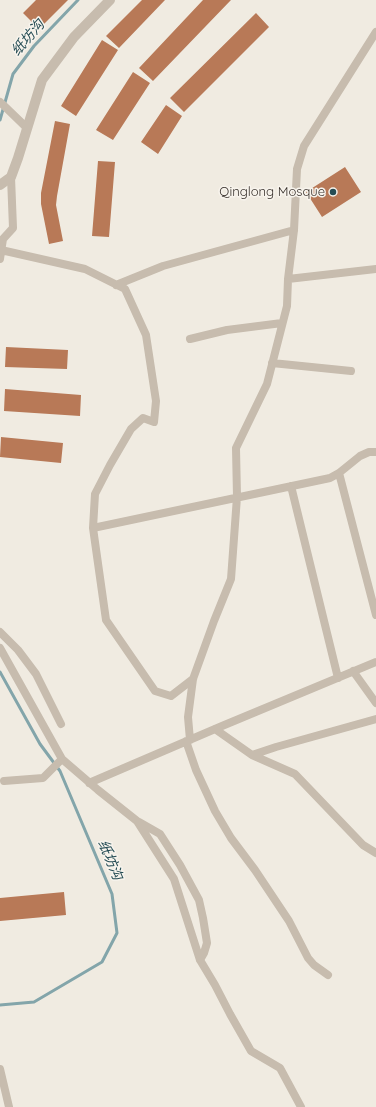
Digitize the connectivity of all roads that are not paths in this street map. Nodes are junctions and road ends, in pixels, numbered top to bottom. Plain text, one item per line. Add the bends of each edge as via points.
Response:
1 (110, 0) edge
2 (376, 32) edge
3 (376, 39) edge
4 (0, 102) edge
5 (27, 128) junction
6 (4, 182) edge
7 (294, 230) junction
8 (1, 239) edge
9 (1, 250) edge
10 (0, 258) edge
11 (376, 269) edge
12 (288, 278) junction
13 (116, 285) junction
14 (282, 323) junction
15 (190, 339) dead end
16 (272, 363) junction
17 (351, 372) dead end
18 (376, 452) edge
19 (339, 473) junction
20 (291, 486) junction
21 (237, 497) junction
22 (93, 528) junction
23 (376, 615) edge
24 (0, 632) edge
25 (0, 648) edge
26 (376, 662) edge
27 (353, 671) junction
28 (193, 678) junction
29 (338, 678) junction
30 (376, 703) edge
31 (376, 720) edge
32 (61, 724) dead end
33 (215, 729) junction
34 (188, 740) junction
35 (252, 755) junction
36 (57, 765) junction
37 (4, 781) dead end
38 (89, 783) junction
39 (137, 821) junction
40 (376, 853) edge
41 (200, 960) junction
42 (328, 975) dead end
43 (0, 1069) edge
44 (9, 1107) edge
45 (301, 1107) edge

1 - 5 street via 74,37 42,80
2 - 3 street
2 - 7 street via 304,146 297,169
4 - 5 street
5 - 6 street
6 - 8 street via 13,228
7 - 12 street
7 - 13 street via 163,266
8 - 9 street
9 - 10 street
9 - 13 street via 85,269
11 - 12 street
12 - 14 street via 287,306
13 - 22 street via 125,290 146,335 156,401 154,422 143,418 131,429 95,494
14 - 15 street via 228,330
14 - 16 street
16 - 17 street
16 - 21 street via 267,384 236,448
18 - 19 street via 360,456
19 - 20 street via 330,478
19 - 23 street
20 - 21 street
20 - 29 street
21 - 22 street
21 - 28 street via 231,579
22 - 28 street via 106,620 155,691 170,696
24 - 32 street via 36,674
25 - 36 street
26 - 27 street
27 - 29 street
27 - 30 street
28 - 34 street
29 - 33 street
31 - 35 street
33 - 34 street
33 - 35 street
34 - 38 street
34 - 42 street via 196,770 231,838 290,921 308,958
35 - 40 street via 295,774 363,846
36 - 37 street via 43,778
36 - 38 street
38 - 39 street
39 - 41 street via 174,879
39 - 41 street via 160,834 199,900 207,943
41 - 45 street via 251,1051 280,1068
43 - 44 street

